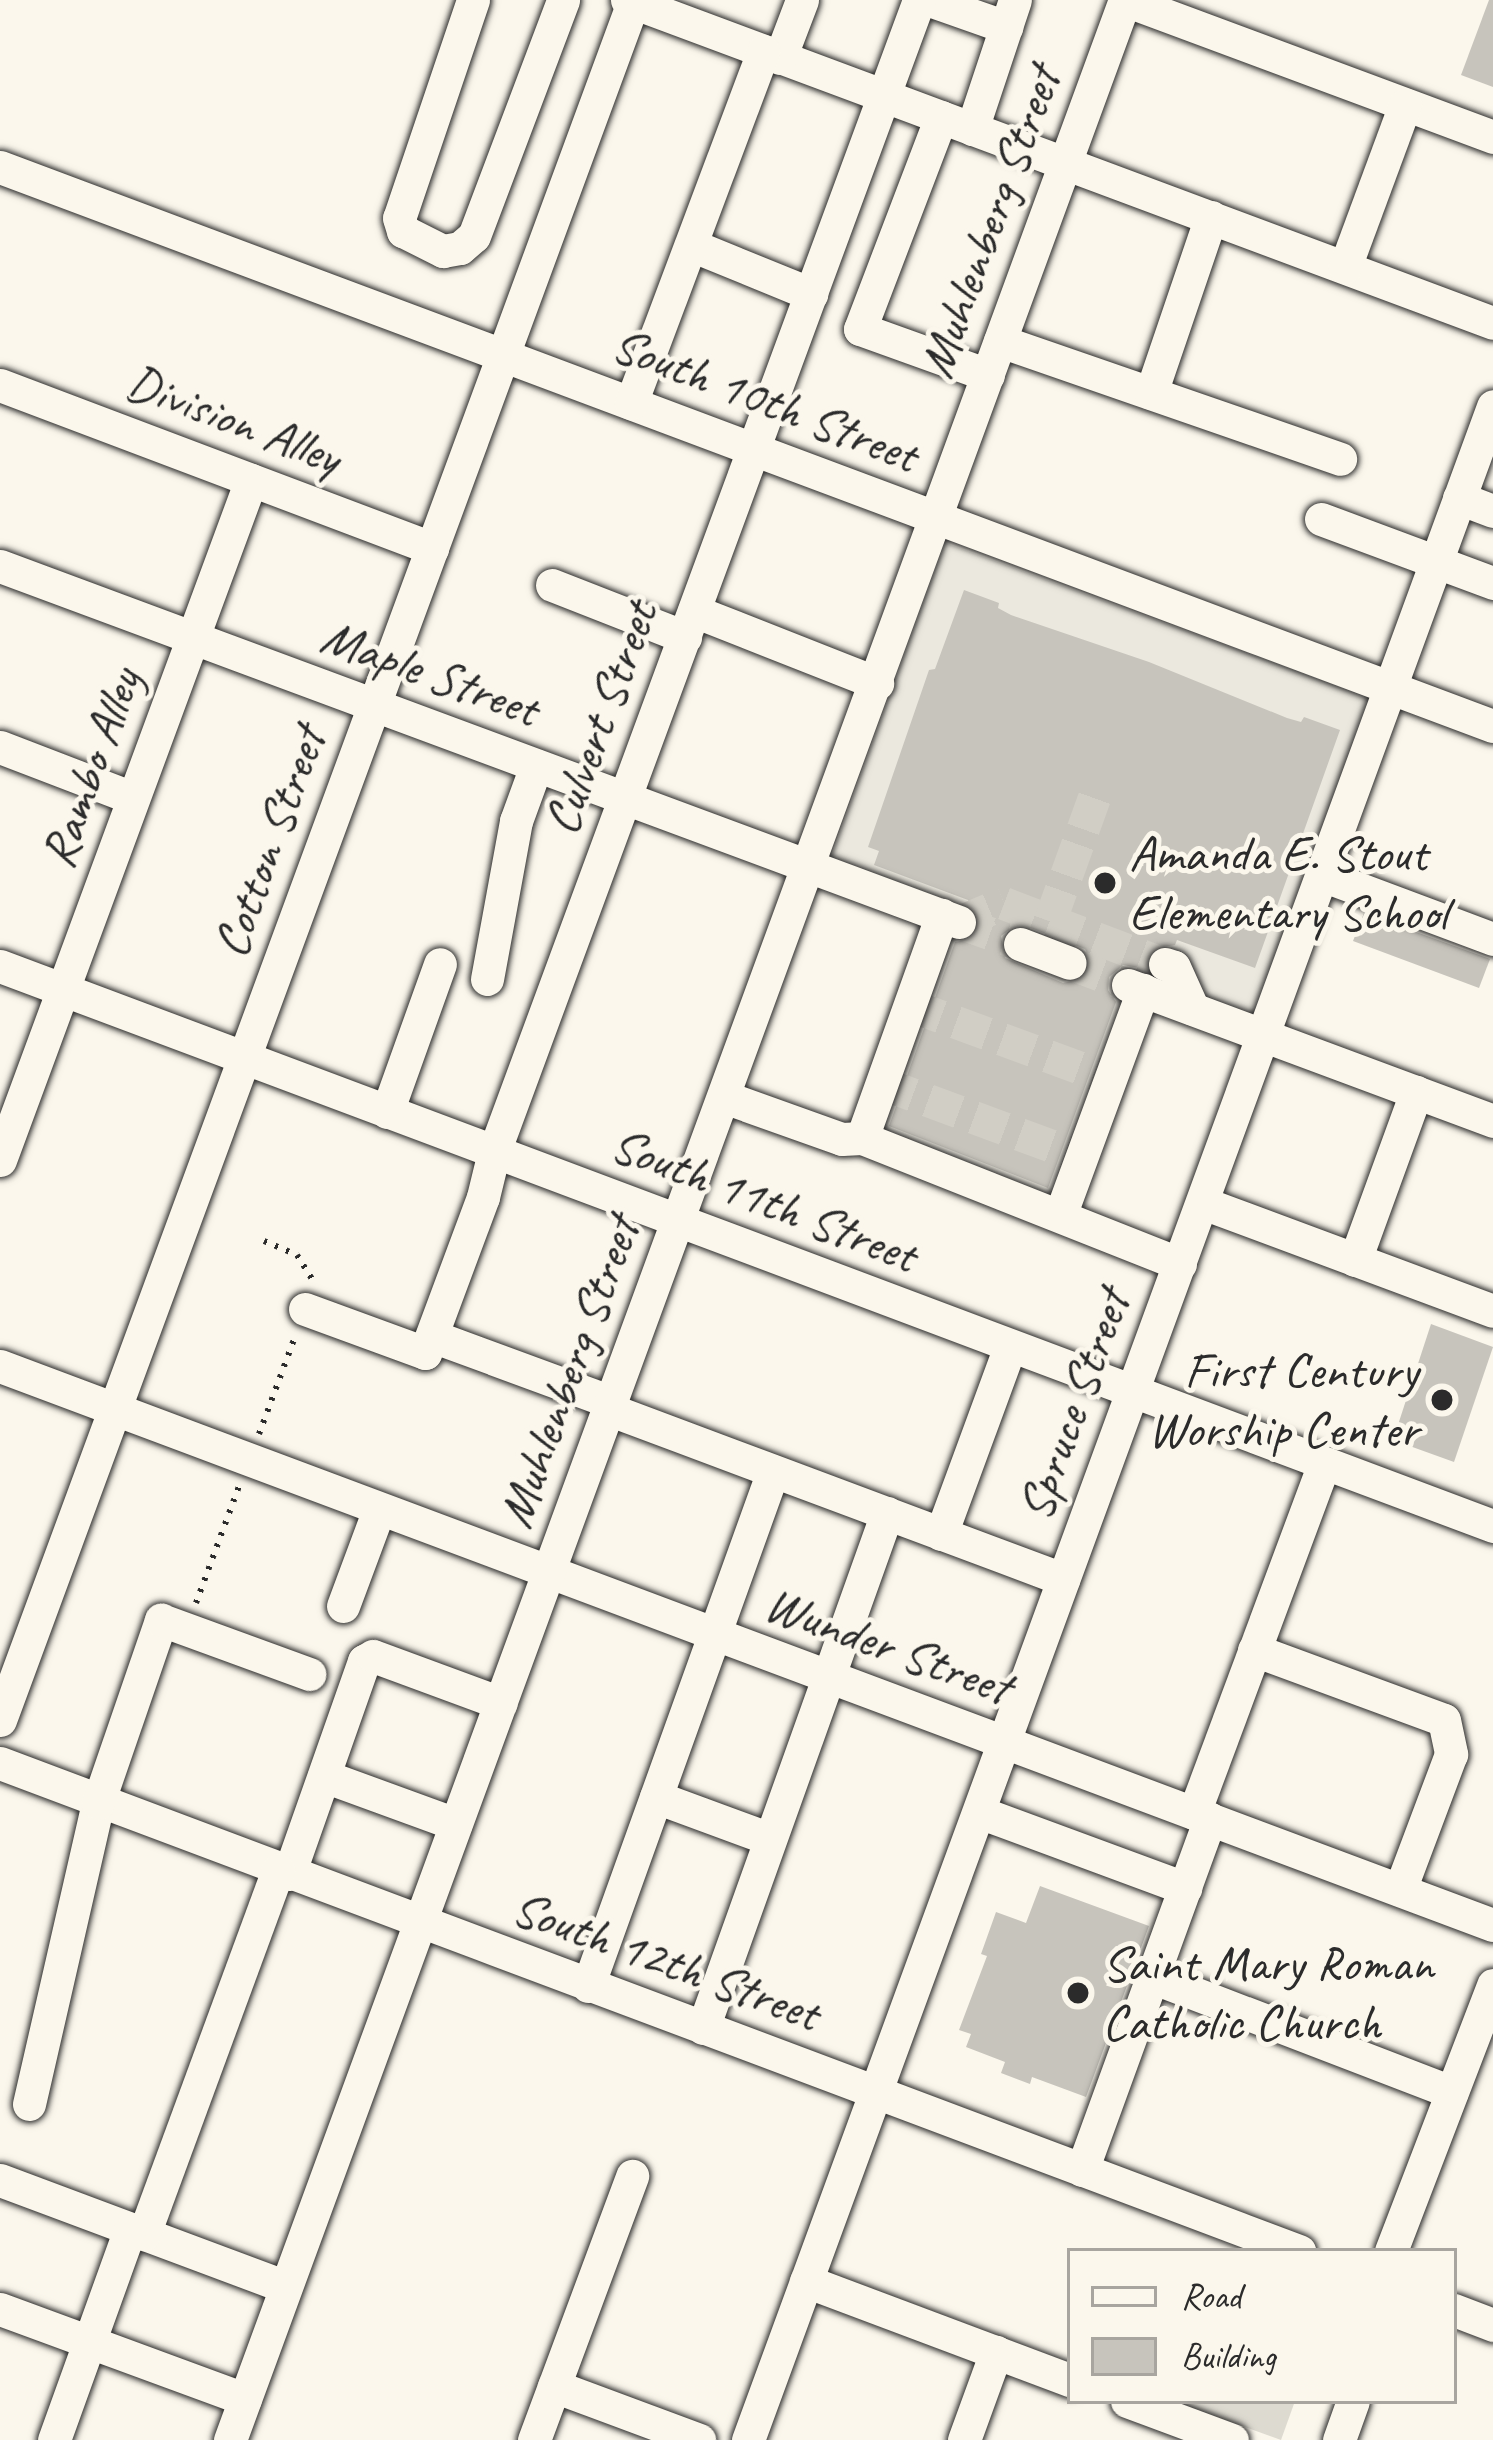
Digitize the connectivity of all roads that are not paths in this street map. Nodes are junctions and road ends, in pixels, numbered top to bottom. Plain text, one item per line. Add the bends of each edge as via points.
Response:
1 (473, 0) edge
2 (563, 0) edge
3 (802, 0) edge
4 (919, 0) edge
5 (929, 0) edge
6 (1125, 0) edge
7 (631, 1) edge
8 (1011, 14) edge
9 (772, 55) junction
10 (885, 97) junction
11 (1405, 104) junction
12 (957, 123) junction
13 (1493, 137) edge
14 (1064, 163) junction
15 (0, 167) edge
16 (1210, 217) junction
17 (691, 245) junction
18 (1345, 267) junction
19 (811, 295) junction
20 (1493, 323) edge
21 (1000, 340) junction
22 (503, 355) junction
23 (988, 375) junction
24 (0, 385) edge
25 (1150, 393) junction
26 (631, 403) junction
27 (1493, 406) edge
28 (752, 448) junction
29 (1340, 459) dead end
30 (251, 480) junction
31 (1459, 498) junction
32 (1493, 511) edge
33 (936, 518) junction
34 (1321, 519) dead end
35 (432, 548) junction
36 (1436, 562) junction
37 (0, 566) edge
38 (1493, 583) edge
39 (552, 585) dead end
40 (690, 624) junction
41 (192, 638) junction
42 (877, 683) junction
43 (1390, 688) junction
44 (373, 706) junction
45 (1493, 726) edge
46 (0, 747) edge
47 (536, 766) junction
48 (133, 798) junction
49 (624, 799) junction
50 (810, 866) junction
51 (1322, 875) junction
52 (1493, 939) edge
53 (1020, 944) tunnel mouth
54 (1070, 963) tunnel mouth
55 (440, 964) dead end
56 (1165, 964) tunnel mouth
57 (0, 966) edge
58 (487, 979) dead end
59 (63, 990) junction
60 (1193, 1009) junction
61 (1266, 1036) junction
62 (244, 1058) junction
63 (1416, 1092) junction
64 (724, 1097) junction
65 (388, 1112) junction
66 (1493, 1121) edge
67 (862, 1138) junction
68 (494, 1152) junction
69 (0, 1160) edge
70 (1203, 1203) junction
71 (1061, 1213) junction
72 (678, 1221) junction
73 (1355, 1259) junction
74 (1180, 1264) junction
75 (1493, 1311) edge
76 (300, 1322) road end
77 (432, 1336) junction
78 (1010, 1346) junction
79 (0, 1366) edge
80 (1132, 1392) junction
81 (609, 1405) junction
82 (115, 1408) junction
83 (1324, 1462) junction
84 (773, 1471) junction
85 (379, 1509) junction
86 (887, 1513) junction
87 (1493, 1526) edge
88 (941, 1534) junction
89 (549, 1573) junction
90 (1063, 1579) junction
91 (343, 1606) dead end
92 (714, 1635) junction
93 (1255, 1651) junction
94 (309, 1674) dead end
95 (827, 1677) junction
96 (500, 1703) junction
97 (0, 1720) edge
98 (1004, 1743) junction
99 (0, 1763) edge
100 (324, 1775) junction
101 (656, 1797) junction
102 (98, 1803) junction
103 (979, 1812) junction
104 (1202, 1816) junction
105 (456, 1824) junction
106 (770, 1839) junction
107 (283, 1872) junction
108 (1185, 1888) junction
109 (1400, 1890) junction
110 (419, 1923) junction
111 (1493, 1924) edge
112 (1152, 1978) junction
113 (1493, 1985) edge
114 (588, 1986) junction
115 (703, 2028) junction
116 (876, 2092) junction
117 (1452, 2092) junction
118 (29, 2104) dead end
119 (1082, 2170) junction
120 (632, 2176) dead end
121 (0, 2180) edge
122 (137, 2231) junction
123 (1290, 2248) edge
124 (1392, 2248) edge
125 (806, 2281) junction
126 (286, 2287) junction
127 (0, 2309) edge
128 (1457, 2311) edge
129 (1493, 2325) edge
130 (89, 2342) junction
131 (996, 2352) junction
132 (1067, 2379) edge
133 (554, 2386) junction
134 (245, 2399) junction
135 (1135, 2404) edge
136 (1352, 2404) edge
137 (54, 2440) edge
138 (230, 2440) edge
139 (534, 2440) edge
140 (699, 2440) edge
141 (748, 2440) edge
142 (964, 2440) edge
143 (1232, 2440) edge
144 (1339, 2440) edge

1 - 2 street via 399,218 403,231 443,251 474,236
3 - 9 street
4 - 10 street, Culvert Street
5 - 8 street
6 - 11 street
6 - 14 street, Muhlenberg Street
7 - 9 street
7 - 22 street, Cotton Street
8 - 12 street
9 - 10 street
9 - 17 street
10 - 12 street
10 - 19 street, Culvert Street
11 - 13 street
11 - 18 street
12 - 14 street
12 - 23 street via 860,329
14 - 16 street
14 - 21 street, Muhlenberg Street
15 - 22 street, South 10th Street
16 - 18 street
16 - 25 street
17 - 19 street
17 - 26 street
18 - 20 street
19 - 28 street, Culvert Street
21 - 23 street, Muhlenberg Street
21 - 25 street
22 - 26 street, South 10th Street
22 - 35 street, Cotton Street
23 - 33 street, Muhlenberg Street
24 - 30 street, Division Alley
25 - 29 street
26 - 28 street, South 10th Street
27 - 31 street, Spruce Street
28 - 33 street, South 10th Street
28 - 40 street, Culvert Street
30 - 35 street, Division Alley
30 - 41 street, Rambo Alley
31 - 32 street
31 - 36 street, Spruce Street
33 - 42 street, Muhlenberg Street
33 - 43 street, South 10th Street
34 - 36 street
35 - 44 street, Cotton Street
36 - 38 street
36 - 43 street, Spruce Street
37 - 41 street, Maple Street
39 - 40 street
40 - 42 street
40 - 49 street, Culvert Street
41 - 44 street, Maple Street
41 - 48 street, Rambo Alley
42 - 50 street, Muhlenberg Street
43 - 45 street, South 10th Street
43 - 51 street, Spruce Street
44 - 47 street, Maple Street
44 - 62 street, Cotton Street
46 - 48 street
47 - 49 street, Maple Street
47 - 58 street via 516,821
48 - 59 street, Rambo Alley
49 - 50 street, Maple Street
49 - 68 street, Culvert Street
50 - 64 street, Muhlenberg Street
50 - 67 street, Maple Street via 951,919
51 - 52 street
51 - 61 street, Spruce Street
53 - 54 street
55 - 65 street
56 - 60 street via 1174,967
57 - 59 street, South 11th Street
59 - 62 street, South 11th Street
59 - 69 street, Rambo Alley
60 - 61 street
60 - 71 street via 1135,987
61 - 63 street
61 - 70 street, Spruce Street
62 - 65 street, South 11th Street
62 - 82 street, Cotton Street
63 - 66 street
63 - 73 street
64 - 67 street via 842,1139
64 - 72 street, Muhlenberg Street
65 - 68 street, South 11th Street
67 - 71 street
68 - 72 street, South 11th Street
68 - 77 street, Culvert Street
70 - 73 street
70 - 74 street, Spruce Street
71 - 74 street
72 - 78 street, South 11th Street
72 - 81 street, Muhlenberg Street
73 - 75 street
74 - 80 street, Spruce Street
76 - 77 street via 425,1353
77 - 81 street
78 - 80 street, South 11th Street
78 - 88 street
79 - 82 street, Wunder Street
80 - 83 street, South 11th Street
80 - 90 street, Spruce Street
81 - 84 street
81 - 89 street, Muhlenberg Street
82 - 85 street, Wunder Street
82 - 97 street, Cotton Street
83 - 87 street, South 11th Street
83 - 93 street
84 - 86 street
84 - 92 street
85 - 89 street, Wunder Street
85 - 91 street
86 - 88 street
86 - 95 street
88 - 90 street
89 - 92 street, Wunder Street
89 - 96 street, Muhlenberg Street
90 - 98 street, Spruce Street
92 - 95 street, Wunder Street
92 - 101 street
93 - 104 street
93 - 109 street via 1444,1720 1451,1754
94 - 102 street via 161,1620
95 - 98 street, Wunder Street
95 - 106 street
96 - 100 street via 374,1656 364,1661
96 - 105 street, Muhlenberg Street
98 - 103 street, Spruce Street
98 - 104 street, Wunder Street
99 - 102 street, South 12th Street
100 - 105 street
100 - 107 street
101 - 106 street
101 - 114 street
102 - 107 street, South 12th Street
102 - 118 street
103 - 108 street
103 - 116 street, Spruce Street
104 - 108 street
104 - 109 street, Wunder Street
105 - 110 street, Muhlenberg Street
106 - 115 street
107 - 110 street, South 12th Street
107 - 122 street
108 - 112 street
109 - 111 street, Wunder Street
110 - 114 street, South 12th Street
110 - 126 street, Muhlenberg Street
112 - 117 street
112 - 119 street
113 - 117 street
114 - 115 street, South 12th Street
115 - 116 street, South 12th Street
116 - 119 street, South 12th Street
116 - 125 street, Spruce Street
117 - 124 street
119 - 123 street, South 12th Street
120 - 133 street
121 - 122 street
122 - 126 street
122 - 130 street
125 - 131 street
125 - 141 street, Spruce Street
126 - 134 street, Muhlenberg Street
127 - 130 street
128 - 129 street
130 - 134 street
130 - 137 street
131 - 132 street
131 - 142 street
133 - 139 street
133 - 140 street
134 - 138 street, Muhlenberg Street
135 - 143 street
136 - 144 street

